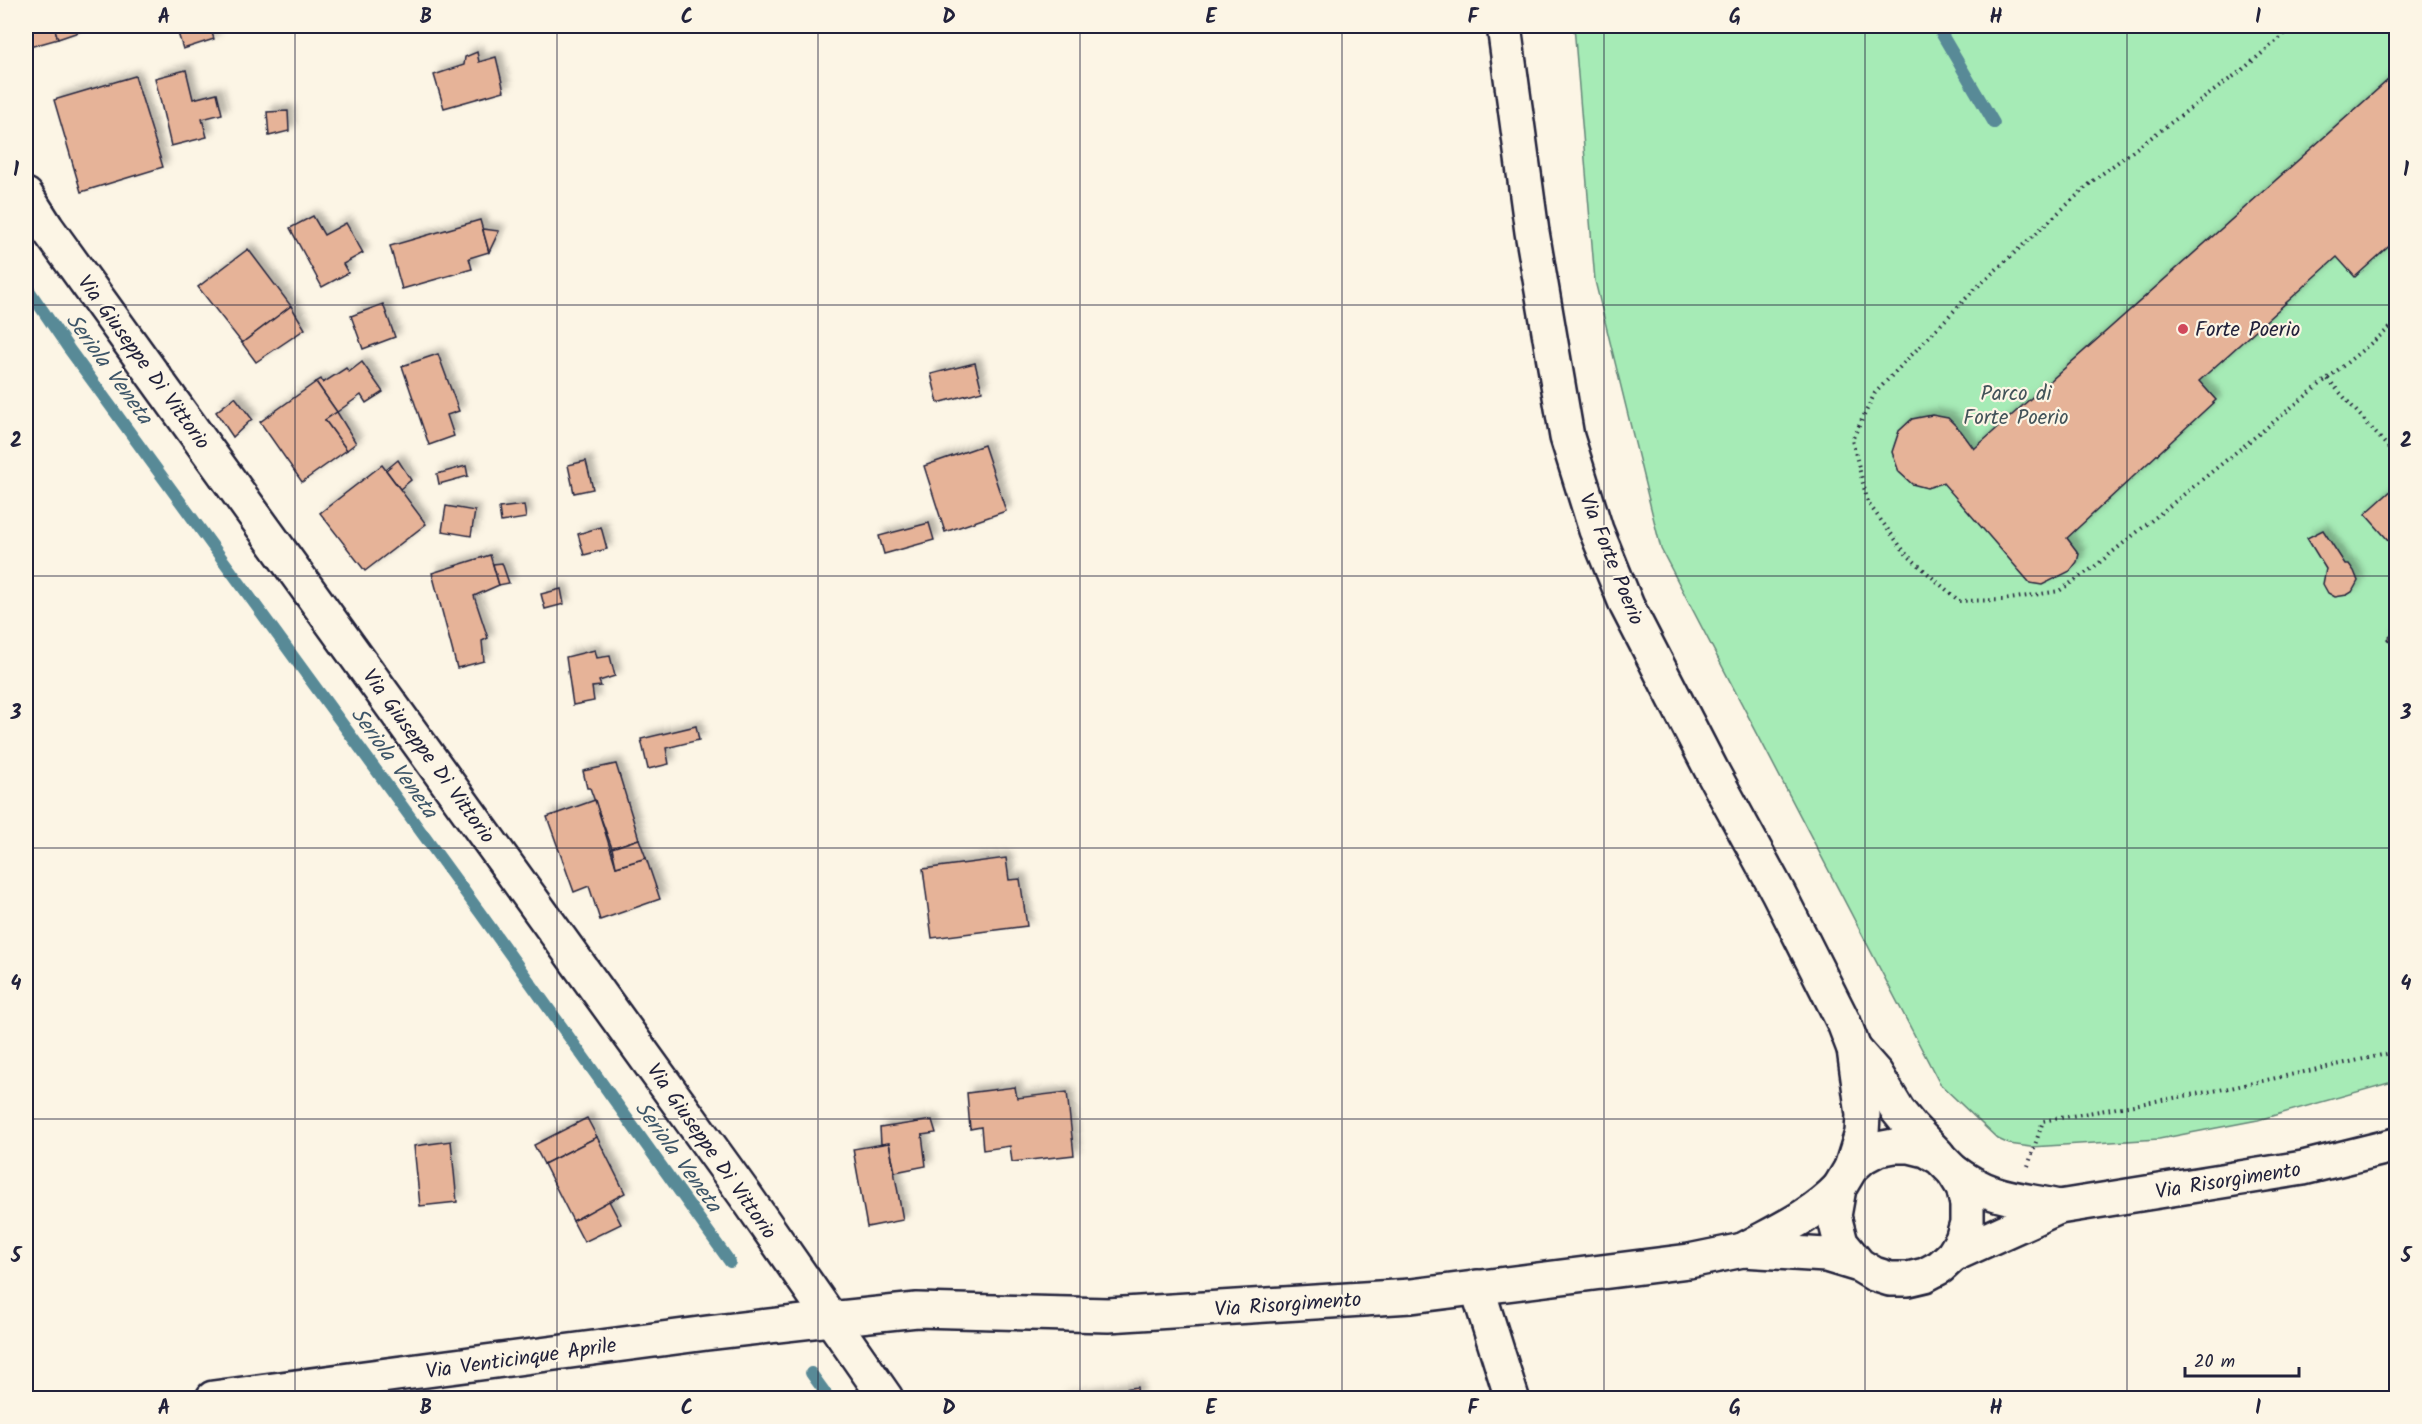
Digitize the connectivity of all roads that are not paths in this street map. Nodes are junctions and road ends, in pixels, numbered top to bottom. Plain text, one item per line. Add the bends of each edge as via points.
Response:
1 (1504, 26) edge
2 (26, 195) edge
3 (1854, 1049) junction
4 (2397, 1146) edge
5 (1947, 1164) junction
6 (1845, 1178) junction
7 (2059, 1207) junction
8 (1743, 1250) junction
9 (1953, 1255) junction
10 (1859, 1265) junction
11 (1477, 1287) junction
12 (830, 1319) junction
13 (213, 1398) edge
14 (886, 1398) edge
15 (1512, 1398) edge

1 - 3 street, Via Forte Poerio via 1532,232 1567,437 1596,530 1627,606 1778,892
2 - 12 street, Via Giuseppe Di Vittorio via 46,228 738,1185
3 - 5 street, Via Risorgimento via 1876,1074 1911,1127
3 - 6 street, Via Risorgimento via 1863,1115 1858,1151
4 - 7 street, Via Risorgimento via 2303,1168
5 - 6 street, Via Risorgimento via 1918,1148 1894,1146 1863,1157
5 - 7 street, Via Risorgimento via 1967,1181 1997,1196
5 - 9 street, Via Risorgimento via 1963,1187 1967,1204 1967,1223
6 - 8 street, Via Risorgimento via 1827,1200 1801,1220
6 - 10 street, Via Risorgimento via 1835,1202 1836,1230
7 - 9 street, Via Risorgimento
8 - 10 street, Via Risorgimento via 1826,1255
8 - 11 street, Via Risorgimento
9 - 10 street, Via Risorgimento via 1932,1271 1908,1279 1890,1279
11 - 12 street, Via Risorgimento via 1411,1296 1108,1315 917,1310
11 - 15 street
12 - 13 street, Via Venticinque Aprile
12 - 14 street, Via Giuseppe Di Vittorio

